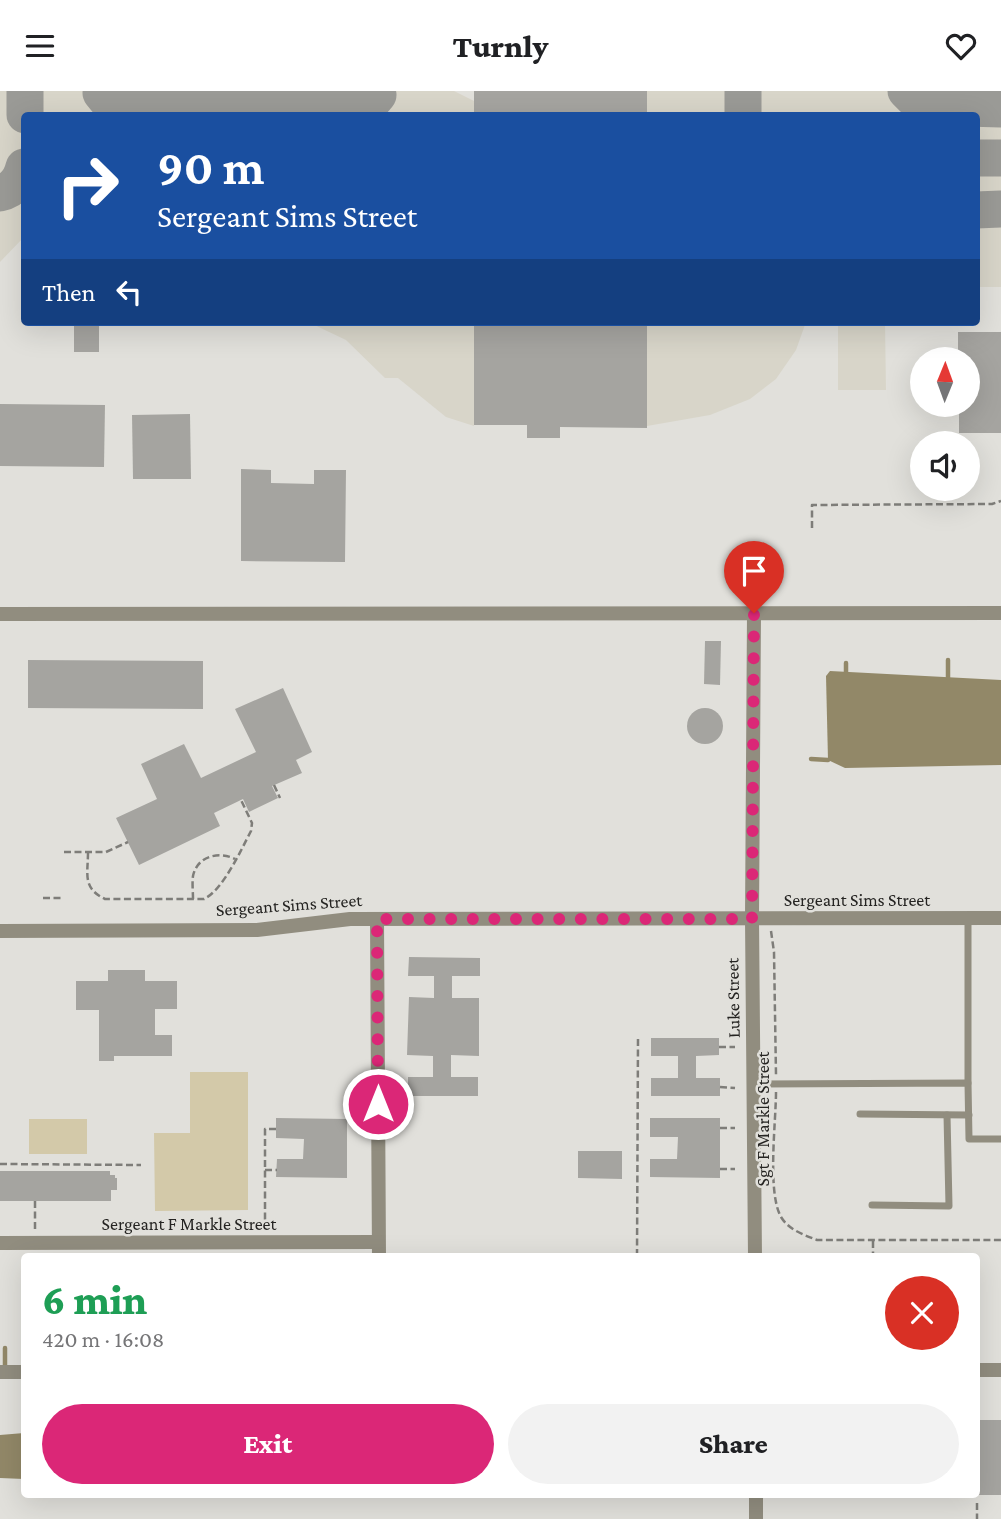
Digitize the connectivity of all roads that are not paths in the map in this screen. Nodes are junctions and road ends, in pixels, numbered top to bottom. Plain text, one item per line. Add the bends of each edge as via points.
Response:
1 (754, 613) junction
2 (1001, 613) edge
3 (0, 614) edge
4 (968, 918) junction
5 (1001, 918) edge
6 (377, 919) junction
7 (752, 919) junction
8 (0, 930) edge
9 (968, 1083) junction
10 (753, 1084) junction
11 (860, 1114) dead end
12 (947, 1115) junction
13 (969, 1115) junction
14 (1001, 1139) edge
15 (872, 1205) dead end
16 (0, 1243) edge
17 (378, 1249) edge
18 (755, 1253) edge
19 (980, 1370) edge
20 (1001, 1370) edge
21 (0, 1373) edge
22 (21, 1373) edge
23 (755, 1498) edge
24 (755, 1519) edge

1 - 2 street
1 - 3 street
1 - 7 street, Luke Street
4 - 5 street, Sergeant Sims Street
4 - 7 street, Sergeant Sims Street
4 - 9 lane
6 - 7 street, Sergeant Sims Street
6 - 8 street, Sergeant Sims Street via 257,930
6 - 17 street
7 - 10 street, Luke Street
9 - 10 lane
9 - 13 lane
10 - 18 street, Luke Street
11 - 12 lane
12 - 13 lane
12 - 15 lane via 948,1206
13 - 14 lane via 969,1139
16 - 17 street, Sergeant F Markle Street via 265,1243
19 - 20 street
21 - 22 street
23 - 24 street

